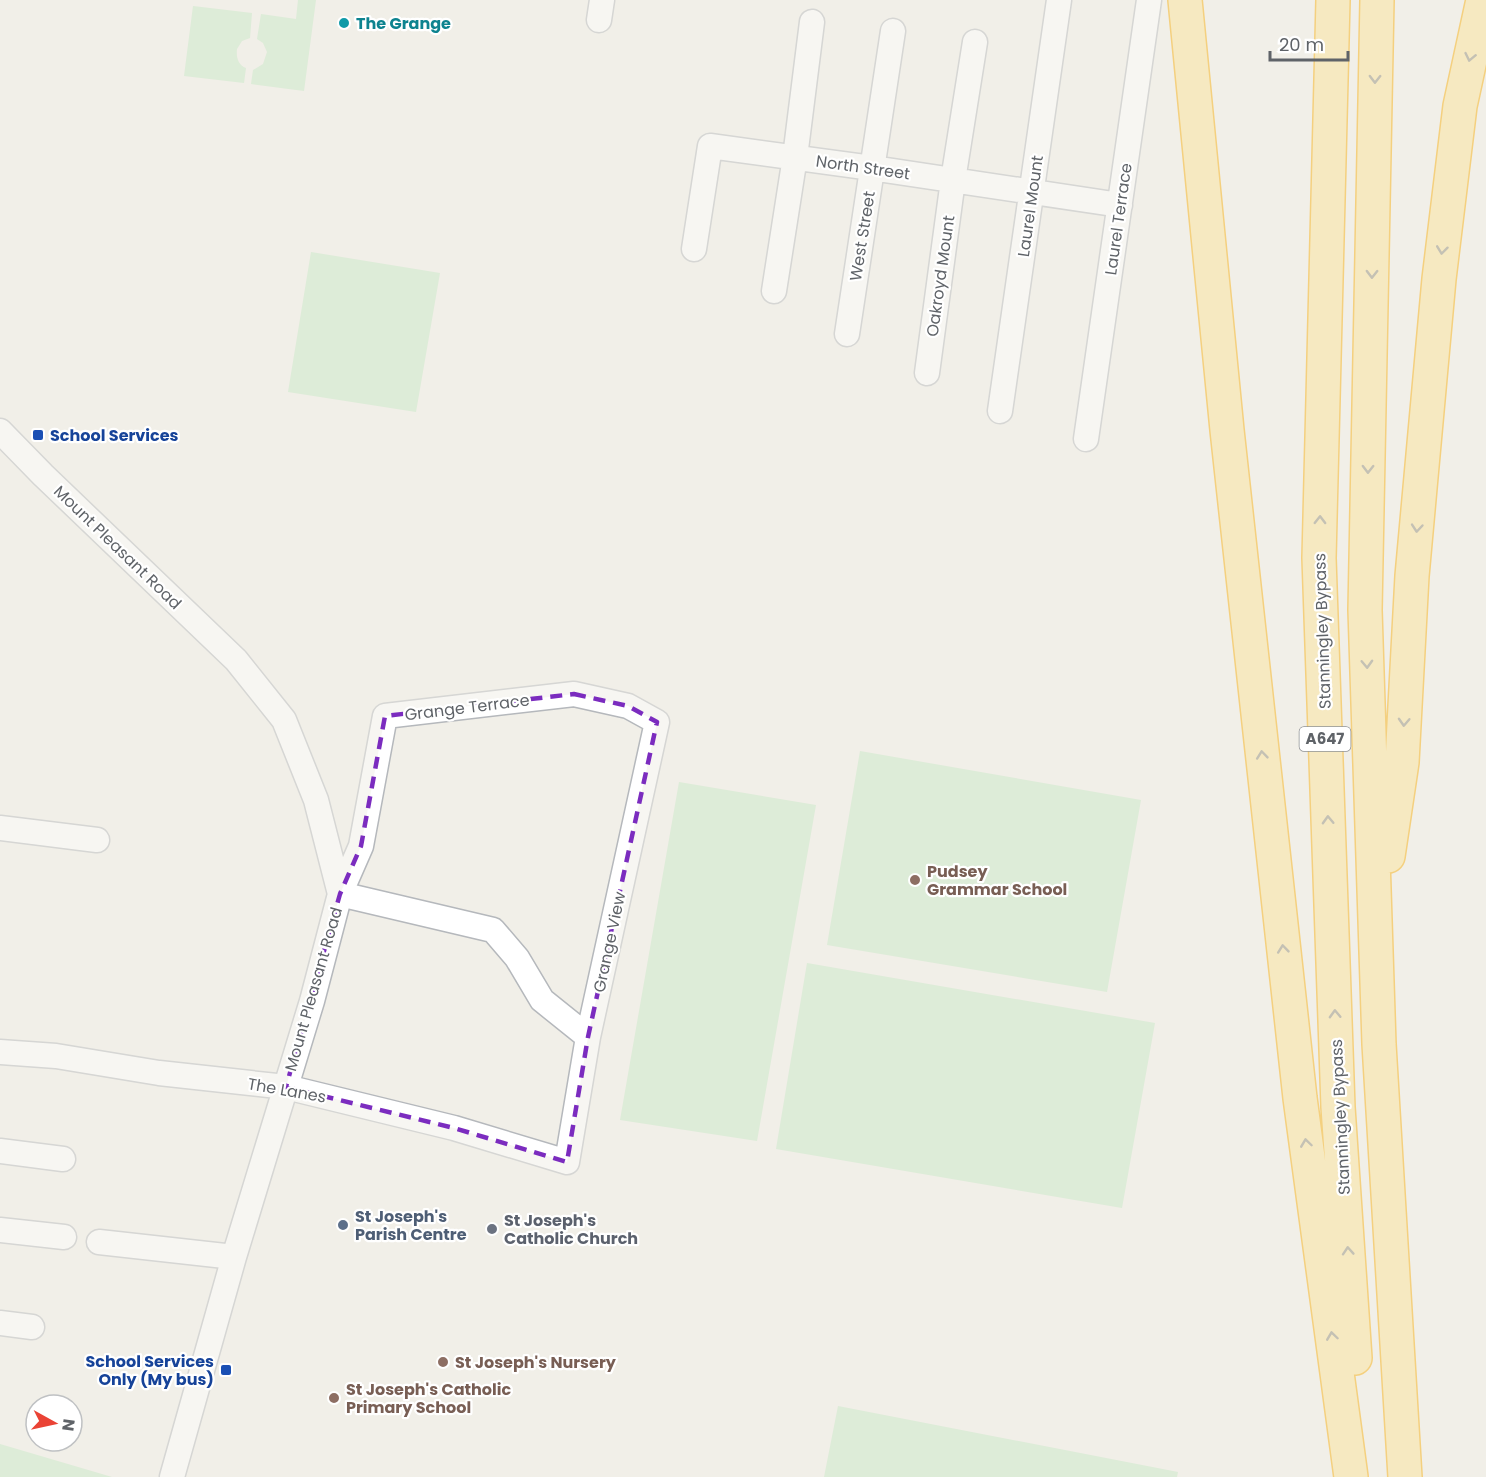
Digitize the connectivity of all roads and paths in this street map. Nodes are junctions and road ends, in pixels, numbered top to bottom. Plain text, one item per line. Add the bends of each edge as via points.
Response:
1 (1059, 0) edge
2 (1149, 0) edge
3 (1185, 0) edge
4 (1333, 0) edge
5 (1377, 0) edge
6 (1483, 0) edge
7 (812, 22) dead end
8 (893, 31) dead end
9 (975, 42) dead end
10 (795, 157) junction
11 (872, 168) junction
12 (953, 180) junction
13 (1032, 192) junction
14 (1120, 205) junction
15 (694, 249) dead end
16 (774, 291) dead end
17 (847, 334) dead end
18 (927, 373) dead end
19 (1000, 411) dead end
20 (0, 431) edge
21 (1086, 439) dead end
22 (657, 722) joint
23 (0, 828) edge
24 (96, 840) dead end
25 (340, 894) junction
26 (1376, 939) junction
27 (588, 1037) junction
28 (0, 1052) edge
29 (286, 1087) junction
30 (0, 1151) edge
31 (63, 1159) dead end
32 (567, 1162) joint
33 (0, 1230) edge
34 (64, 1237) dead end
35 (99, 1242) dead end
36 (234, 1257) junction
37 (0, 1323) edge
38 (32, 1327) dead end
39 (172, 1477) edge
40 (1351, 1477) edge
41 (1363, 1477) edge
42 (1405, 1477) edge

1 - 13 street, Laurel Mount
2 - 14 street, Laurel Terrace
40 -> 3 highway via 1300,1098 1227,430
41 -> 4 highway, Stanningley Bypass / A647 via 1338,1107 1319,558
5 -> 26 highway, A647 via 1365,610
6 -> 26 highway via 1460,106 1439,279 1412,576 1402,762
7 - 10 street
8 - 11 street, West Street
9 - 12 street, Oakroyd Mount
10 - 11 street, North Street
10 - 15 street, North Street via 710,146
10 - 16 street
11 - 12 street, North Street
11 - 17 street, West Street
12 - 13 street, North Street
12 - 18 street, Oakroyd Mount
13 - 14 street, North Street
13 - 19 street, Laurel Mount
14 - 21 street, Laurel Terrace
20 - 25 street, Mount Pleasant Road via 236,660 284,720 316,800
22 - 25 street, Grange Terrace via 628,706 574,694 385,716 361,846
22 - 27 street, Grange View
23 - 24 street
25 - 27 street via 493,930 517,958 542,1000
25 - 29 street, Mount Pleasant Road
26 - 42 highway, A647
27 - 32 street, Grange View
28 - 29 street, The Lanes
29 - 32 street, The Lanes via 454,1128
29 - 36 street, Mount Pleasant Road
30 - 31 street
33 - 34 street
35 - 36 street
36 - 39 street, Mount Pleasant Road
37 - 38 street

